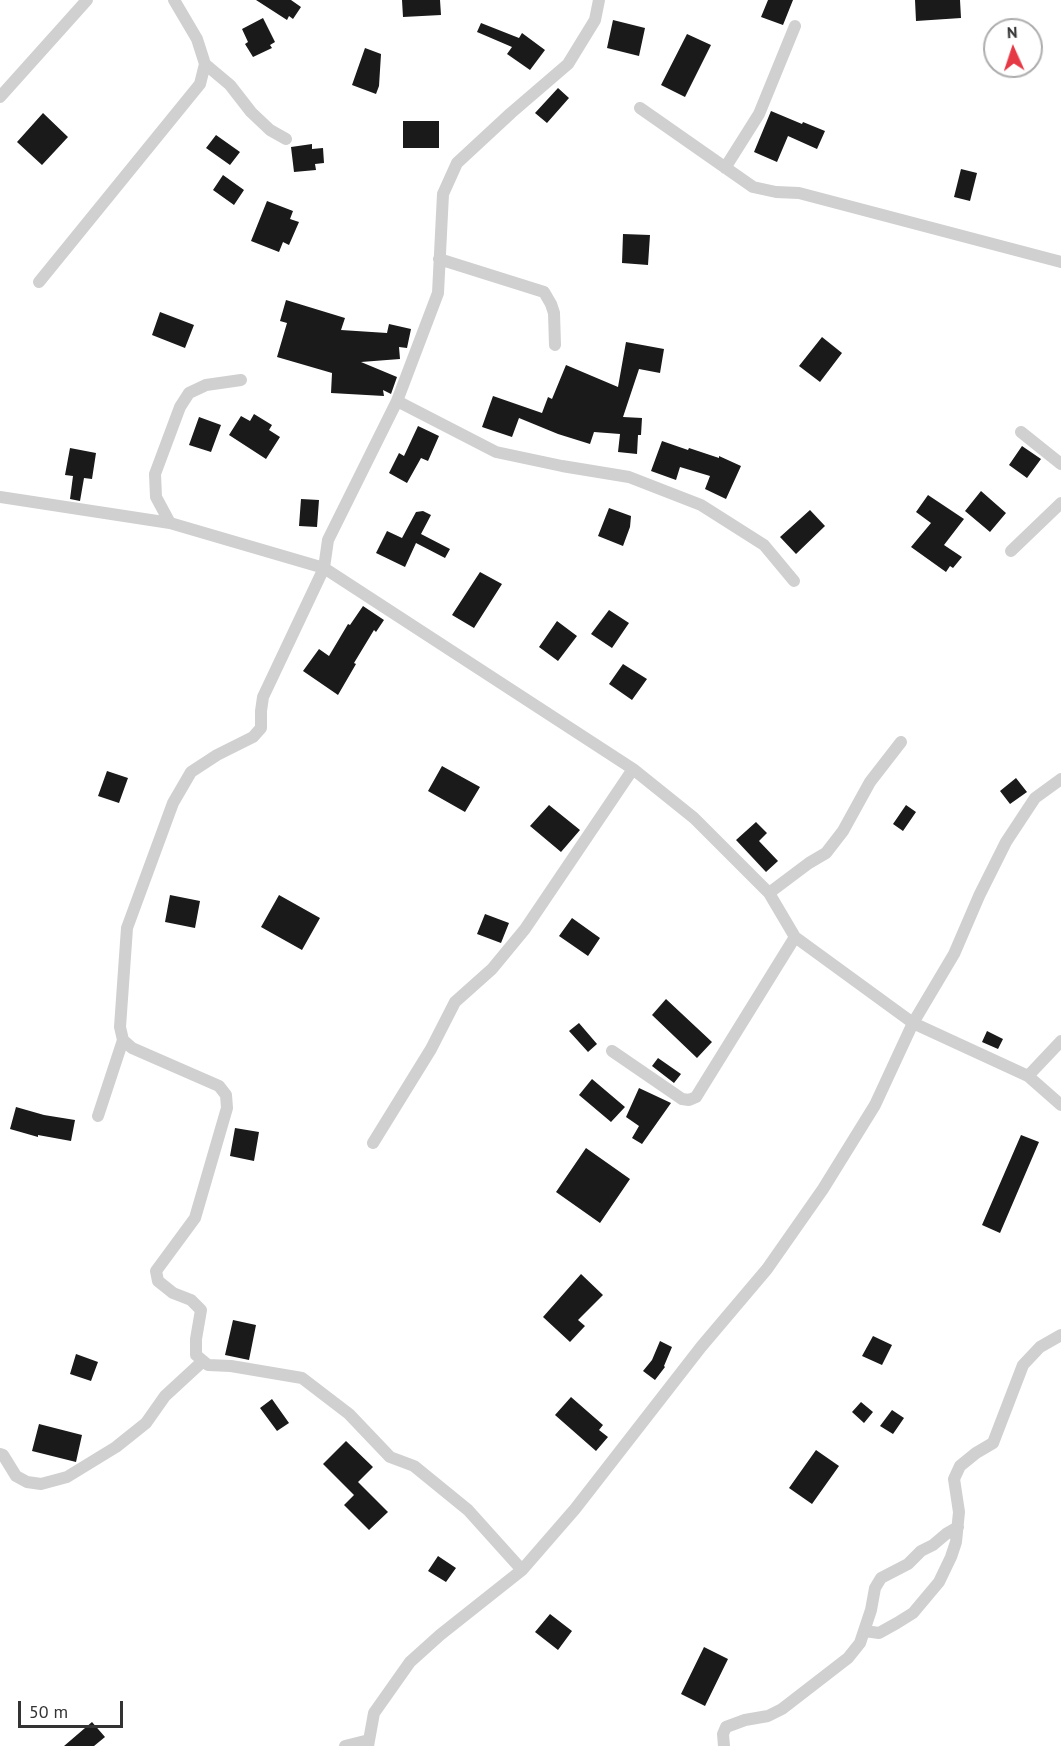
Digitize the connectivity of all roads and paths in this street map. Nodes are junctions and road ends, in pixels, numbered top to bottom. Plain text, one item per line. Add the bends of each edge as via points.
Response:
1 (87, 0) edge
2 (174, 0) edge
3 (599, 0) edge
4 (795, 26) dead end
5 (205, 64) junction
6 (0, 97) edge
7 (640, 108) dead end
8 (286, 139) dead end
9 (725, 168) junction
10 (439, 259) junction
11 (1061, 262) edge
12 (39, 282) dead end
13 (555, 345) dead end
14 (241, 380) dead end
15 (397, 401) junction
16 (1022, 432) dead end
17 (1061, 464) edge
18 (0, 497) edge
19 (1061, 503) edge
20 (170, 523) junction
21 (1011, 551) dead end
22 (324, 567) junction
23 (794, 581) dead end
24 (901, 742) dead end
25 (633, 769) junction
26 (1061, 779) edge
27 (770, 893) junction
28 (795, 937) junction
29 (913, 1023) junction
30 (123, 1040) junction
31 (1061, 1041) edge
32 (612, 1052) dead end
33 (1028, 1076) junction
34 (1061, 1105) edge
35 (98, 1116) dead end
36 (373, 1143) dead end
37 (1061, 1335) edge
38 (203, 1360) junction
39 (0, 1454) edge
40 (958, 1527) junction
41 (522, 1570) junction
42 (865, 1631) junction
43 (368, 1743) edge
44 (345, 1746) edge
45 (724, 1746) edge

1 - 6 street
2 - 5 street via 197,39
3 - 10 street via 595,20 568,64 457,163 442,194
4 - 9 street via 759,114
5 - 8 street via 230,85 270,130
5 - 12 street via 200,84
7 - 9 street
9 - 11 street via 753,187 799,193
10 - 13 street via 544,292 554,314
10 - 15 street via 438,293
14 - 20 street via 207,385 189,393 180,407 155,474 156,497
15 - 22 street via 328,540
15 - 23 street via 496,452 629,477 701,505 764,545
16 - 17 street
18 - 20 street
19 - 21 street
20 - 22 street
22 - 25 street
22 - 30 street via 263,697 261,728 253,737 191,772 173,803 127,928 120,1027
24 - 27 street via 870,782 843,831 826,852
25 - 27 street via 694,819
25 - 36 street via 525,929 492,969 455,1002
26 - 29 street via 1035,798 1006,842 954,954
27 - 28 street
28 - 29 street
28 - 32 street via 696,1097 682,1099
29 - 33 street
29 - 41 street via 875,1105 824,1189 767,1269
30 - 35 street
30 - 38 street via 132,1048 219,1086 226,1095 227,1108 195,1218 156,1270 158,1281 201,1310 196,1355
31 - 33 street
33 - 34 street
37 - 40 street via 1040,1347 1023,1365 993,1443 960,1466 954,1479
38 - 39 street via 165,1396 146,1423 68,1478 41,1484 27,1482 16,1476
38 - 41 street via 208,1365 302,1378 349,1414 390,1457 414,1466 468,1510
40 - 42 street via 908,1564 881,1578 875,1587
40 - 42 street via 951,1557 925,1600 913,1613 879,1633
41 - 43 street via 410,1662 374,1713
42 - 45 street via 848,1658 782,1709 726,1727
43 - 44 street

